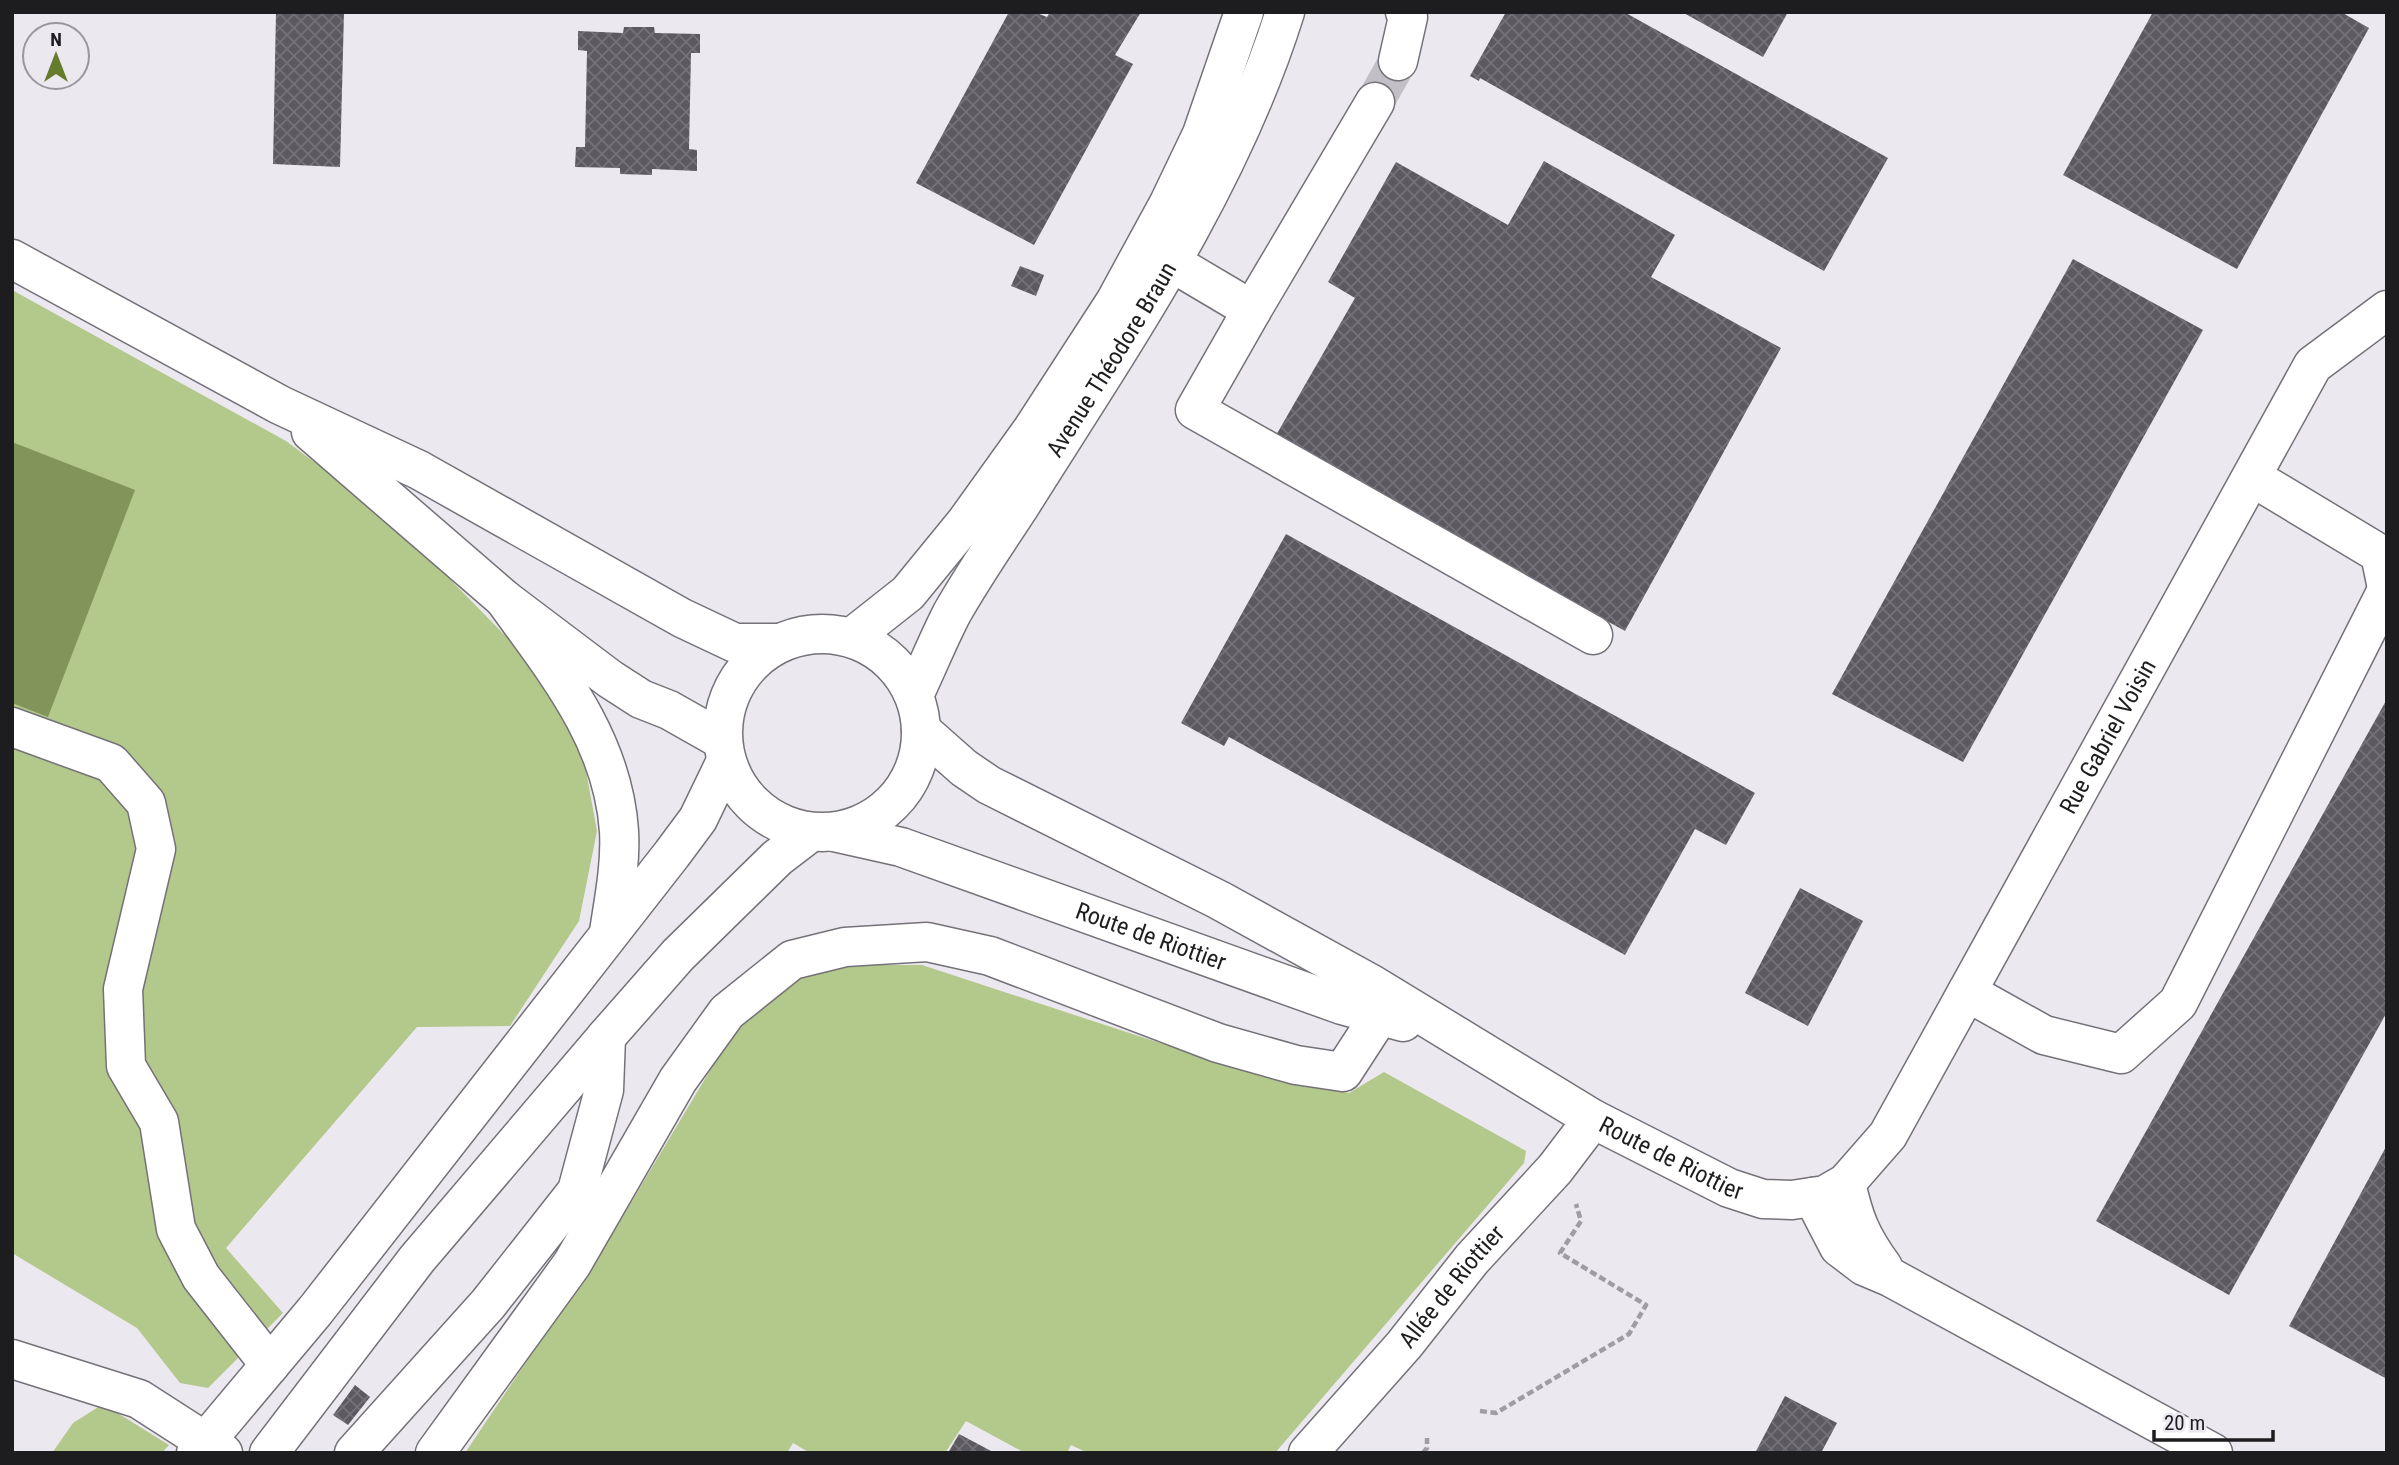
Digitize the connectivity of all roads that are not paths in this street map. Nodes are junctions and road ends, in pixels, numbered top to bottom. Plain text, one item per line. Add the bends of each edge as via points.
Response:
1 (1244, 12) edge
2 (1285, 12) edge
3 (1405, 12) edge
4 (1398, 61) tunnel mouth
5 (1375, 102) tunnel mouth
6 (12, 259) edge
7 (1171, 262) junction
8 (1252, 310) junction
9 (2387, 310) edge
10 (280, 405) junction
11 (2252, 477) junction
12 (2387, 589) edge
13 (504, 599) junction
14 (1592, 635) dead end
15 (851, 638) junction
16 (778, 643) junction
17 (918, 712) junction
18 (12, 726) edge
19 (724, 751) junction
20 (822, 832) junction
21 (609, 934) junction
22 (1967, 992) junction
23 (1380, 1015) junction
24 (606, 1037) junction
25 (1469, 1042) junction
26 (1594, 1119) junction
27 (1829, 1190) junction
28 (12, 1359) edge
29 (270, 1365) junction
30 (208, 1449) edge
31 (269, 1453) edge
32 (354, 1453) edge
33 (435, 1453) edge
34 (1308, 1453) edge
35 (2213, 1453) edge

1 - 15 main road, Avenue Théodore Braun via 1202,134 1115,302 966,522 908,593
2 - 7 main road, Avenue Théodore Braun via 1272,57 1229,152
3 - 4 main road via 1408,17
5 - 8 main road
6 - 10 main road
7 - 8 main road
7 - 17 main road, Avenue Théodore Braun via 952,614
8 - 14 main road via 1195,410
9 - 11 main road, Rue Gabriel Voisin via 2313,365
10 - 13 main road
10 - 16 main road via 419,470 682,618 735,643
11 - 12 main road via 2380,554
11 - 22 main road, Rue Gabriel Voisin
12 - 22 main road via 2178,1003 2121,1054 2044,1035
13 - 19 main road via 610,679 669,710
13 - 21 main road via 571,693 598,741 613,787 619,833
15 - 16 main road via 827,634
15 - 17 main road via 882,654 906,679
16 - 19 main road via 758,656 730,694 723,716
17 - 20 main road via 918,759 906,786 888,808 863,824
17 - 25 main road, Route de Riottier via 964,768 989,785 1219,900
18 - 29 main road via 111,763 146,803 156,849 123,989 126,1066 159,1122 176,1228 201,1277
19 - 20 main road via 738,788 758,809 782,825
19 - 21 main road via 698,819
20 - 23 main road, Route de Riottier via 901,846
20 - 24 main road via 777,858 678,956
21 - 29 main road
22 - 27 main road, Rue Gabriel Voisin via 1888,1135
23 - 25 main road, Route de Riottier
23 - 33 main road via 1343,1072 1296,1065 1218,1042 990,956 927,942 845,947 792,960 727,1012 678,1080 572,1264
24 - 31 main road via 417,1259
24 - 32 main road via 604,1090 577,1191 488,1304
25 - 26 main road, Route de Riottier
26 - 27 main road, Route de Riottier via 1729,1188 1763,1199 1792,1200
26 - 34 main road, Allée de Riottier via 1472,1259 1405,1346
27 - 35 main road via 1839,1247 1864,1266
28 - 30 main road via 138,1399
29 - 30 main road

